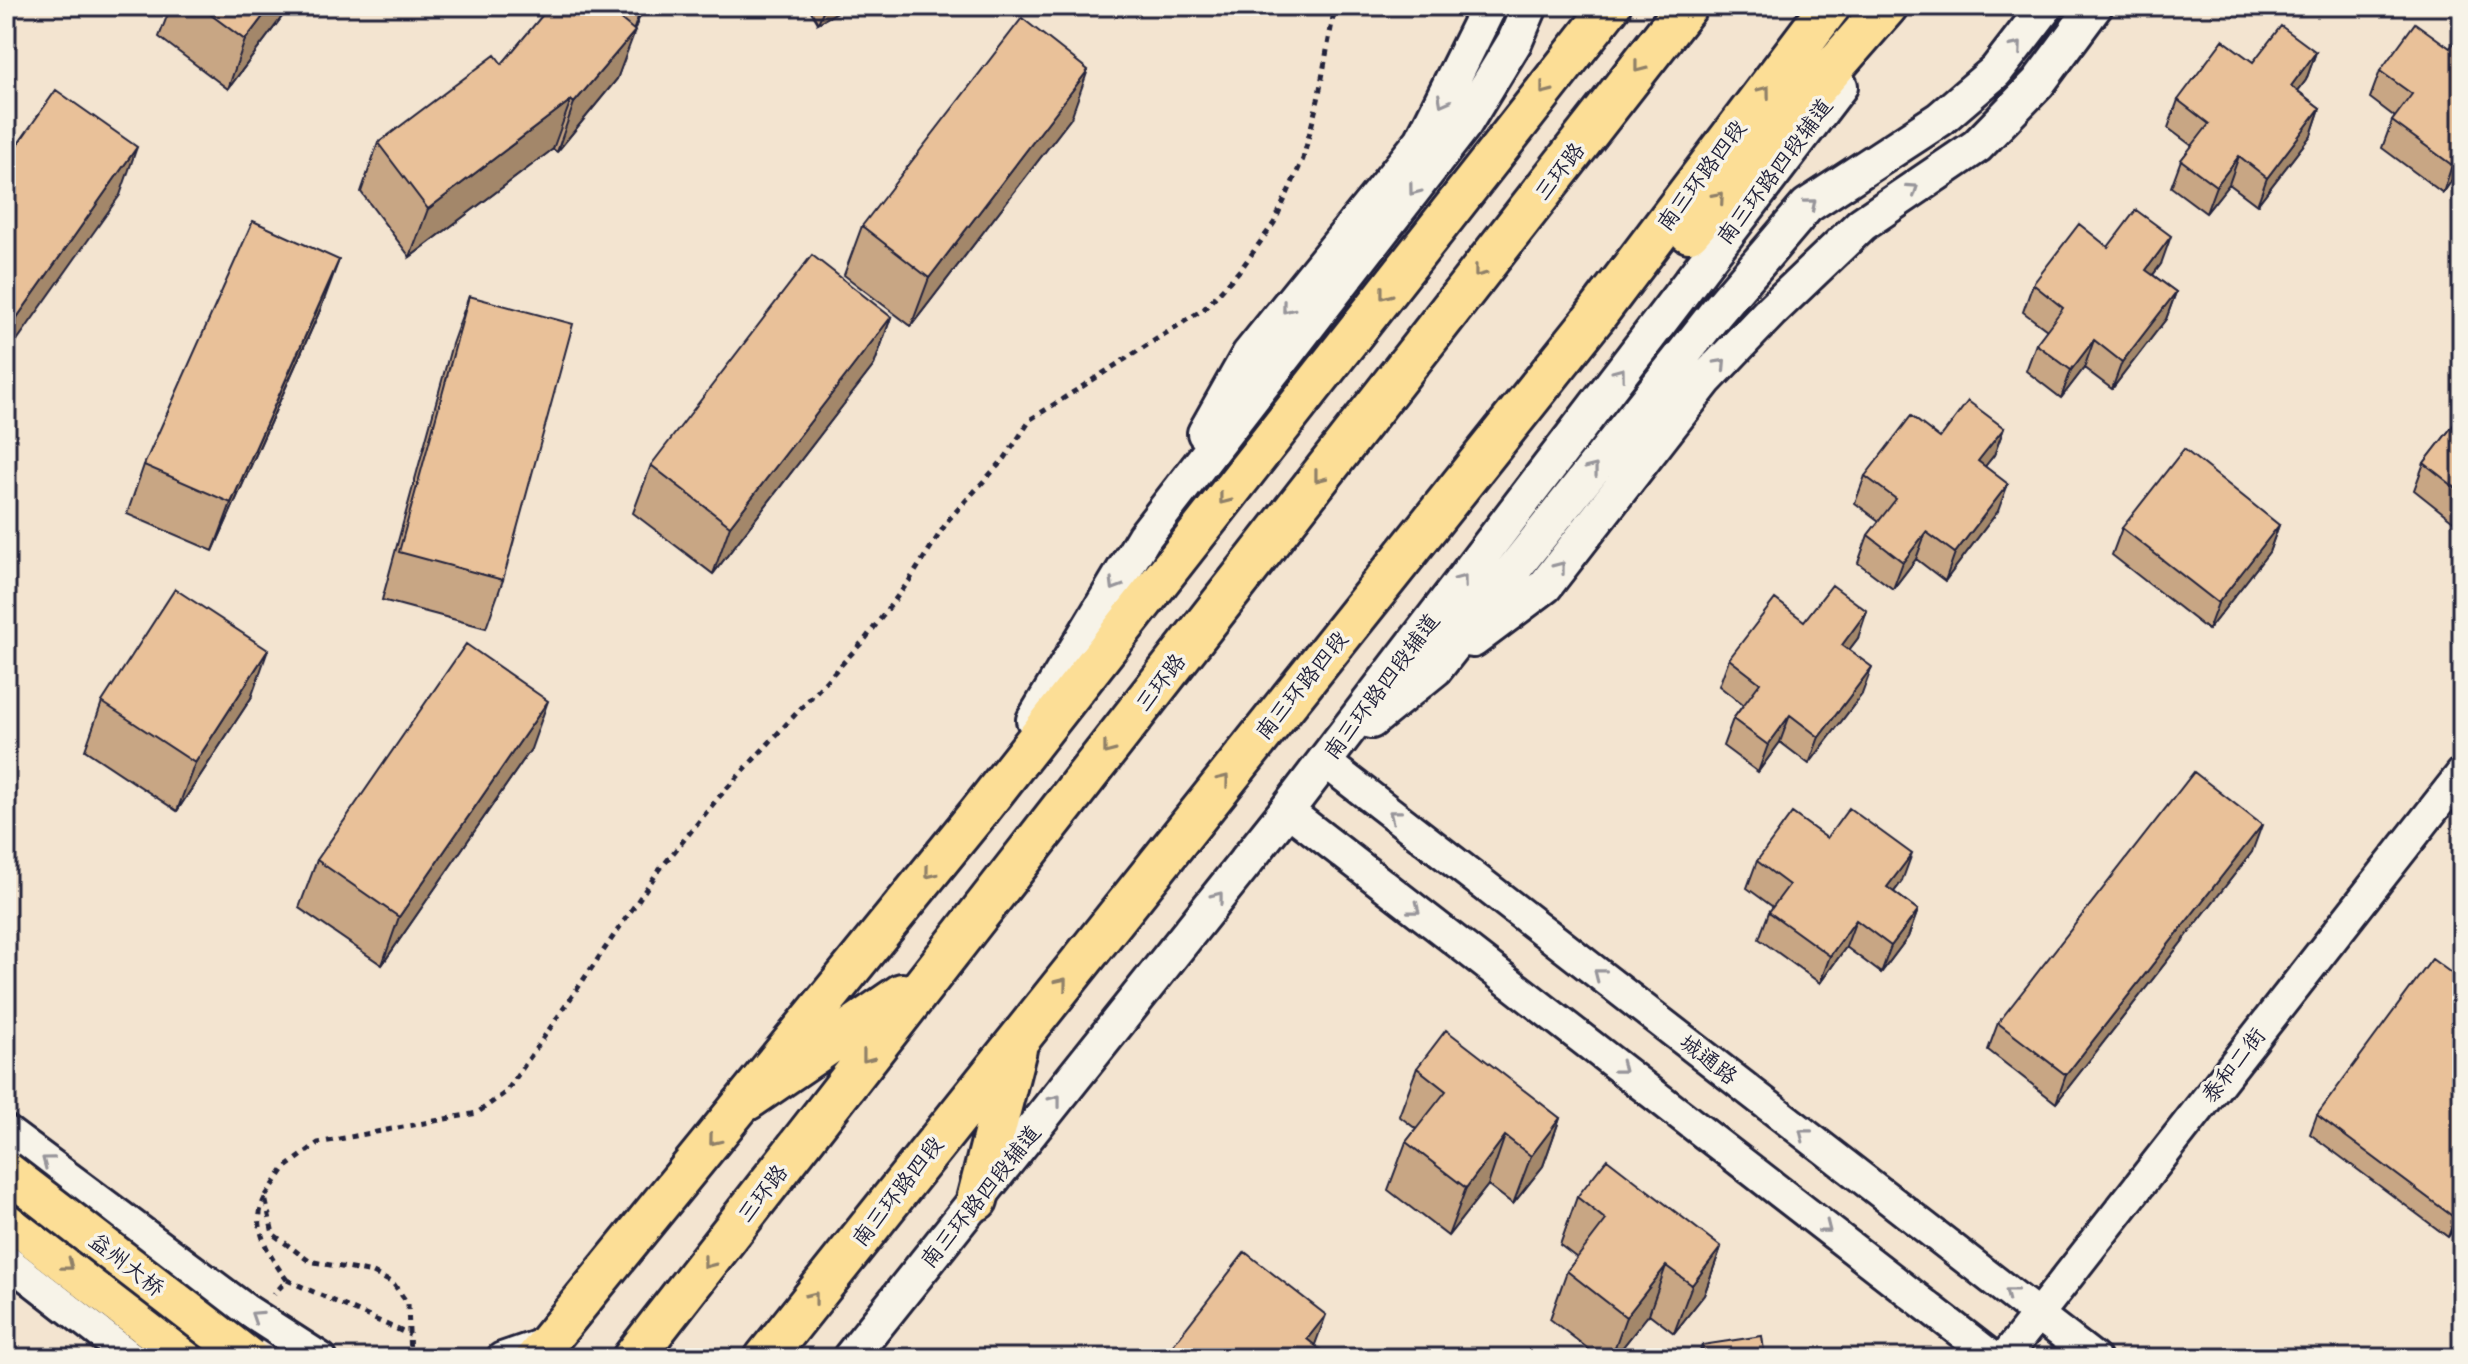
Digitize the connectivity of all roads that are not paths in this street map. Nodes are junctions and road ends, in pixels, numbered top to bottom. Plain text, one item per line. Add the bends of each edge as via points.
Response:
1 (1489, 6) edge
2 (1530, 6) edge
3 (1611, 6) edge
4 (1687, 6) edge
5 (1830, 6) edge
6 (1887, 6) edge
7 (1901, 6) edge
8 (2046, 6) edge
9 (2095, 6) edge
10 (1144, 537) junction
11 (1391, 572) junction
12 (1435, 669) junction
13 (1324, 761) junction
14 (2462, 773) edge
15 (1287, 810) junction
16 (979, 812) junction
17 (932, 973) junction
18 (1020, 1036) junction
19 (747, 1100) junction
20 (6, 1131) edge
21 (6, 1171) edge
22 (977, 1200) junction
23 (6, 1217) edge
24 (6, 1260) edge
25 (2038, 1315) junction
26 (542, 1350) edge
27 (132, 1358) edge
28 (188, 1358) edge
29 (249, 1358) edge
30 (321, 1358) edge
31 (502, 1358) edge
32 (633, 1358) edge
33 (765, 1358) edge
34 (850, 1358) edge
35 (1994, 1358) edge
36 (2004, 1358) edge
37 (2094, 1358) edge

1 -> 10 main road via 1422,141 1249,355
2 -> 10 main road via 1465,123
3 -> 16 main road
4 -> 17 highway, 三环路
11 -> 5 highway, 南三环路四段 via 1594,318
11 -> 6 highway
13 -> 7 main road, 南三环路四段辅道
12 -> 8 main road via 1715,314 1807,206 1940,119 1996,71
12 -> 9 main road via 1545,586 1705,380 1862,224 1977,146 2038,83
10 -> 16 main road
18 -> 11 highway, 南三环路四段
12 - 13 main road
13 - 15 main road, 南三环路四段辅道
25 -> 13 street, 城通路
14 - 25 street, 泰和二街
22 -> 15 main road, 南三环路四段辅道
15 -> 35 street
16 -> 19 main road
17 - 19 highway
17 -> 32 highway, 三环路
18 - 22 highway
33 -> 18 highway, 南三环路四段
19 -> 26 main road
30 -> 20 street via 245,1309
21 - 29 main road, 益州大桥, bridge
22 - 34 main road, 南三环路四段辅道
23 -> 28 main road, 益州大桥
24 - 27 street
25 - 36 street, 泰和二街
25 - 37 street, 城通路
26 - 31 street

